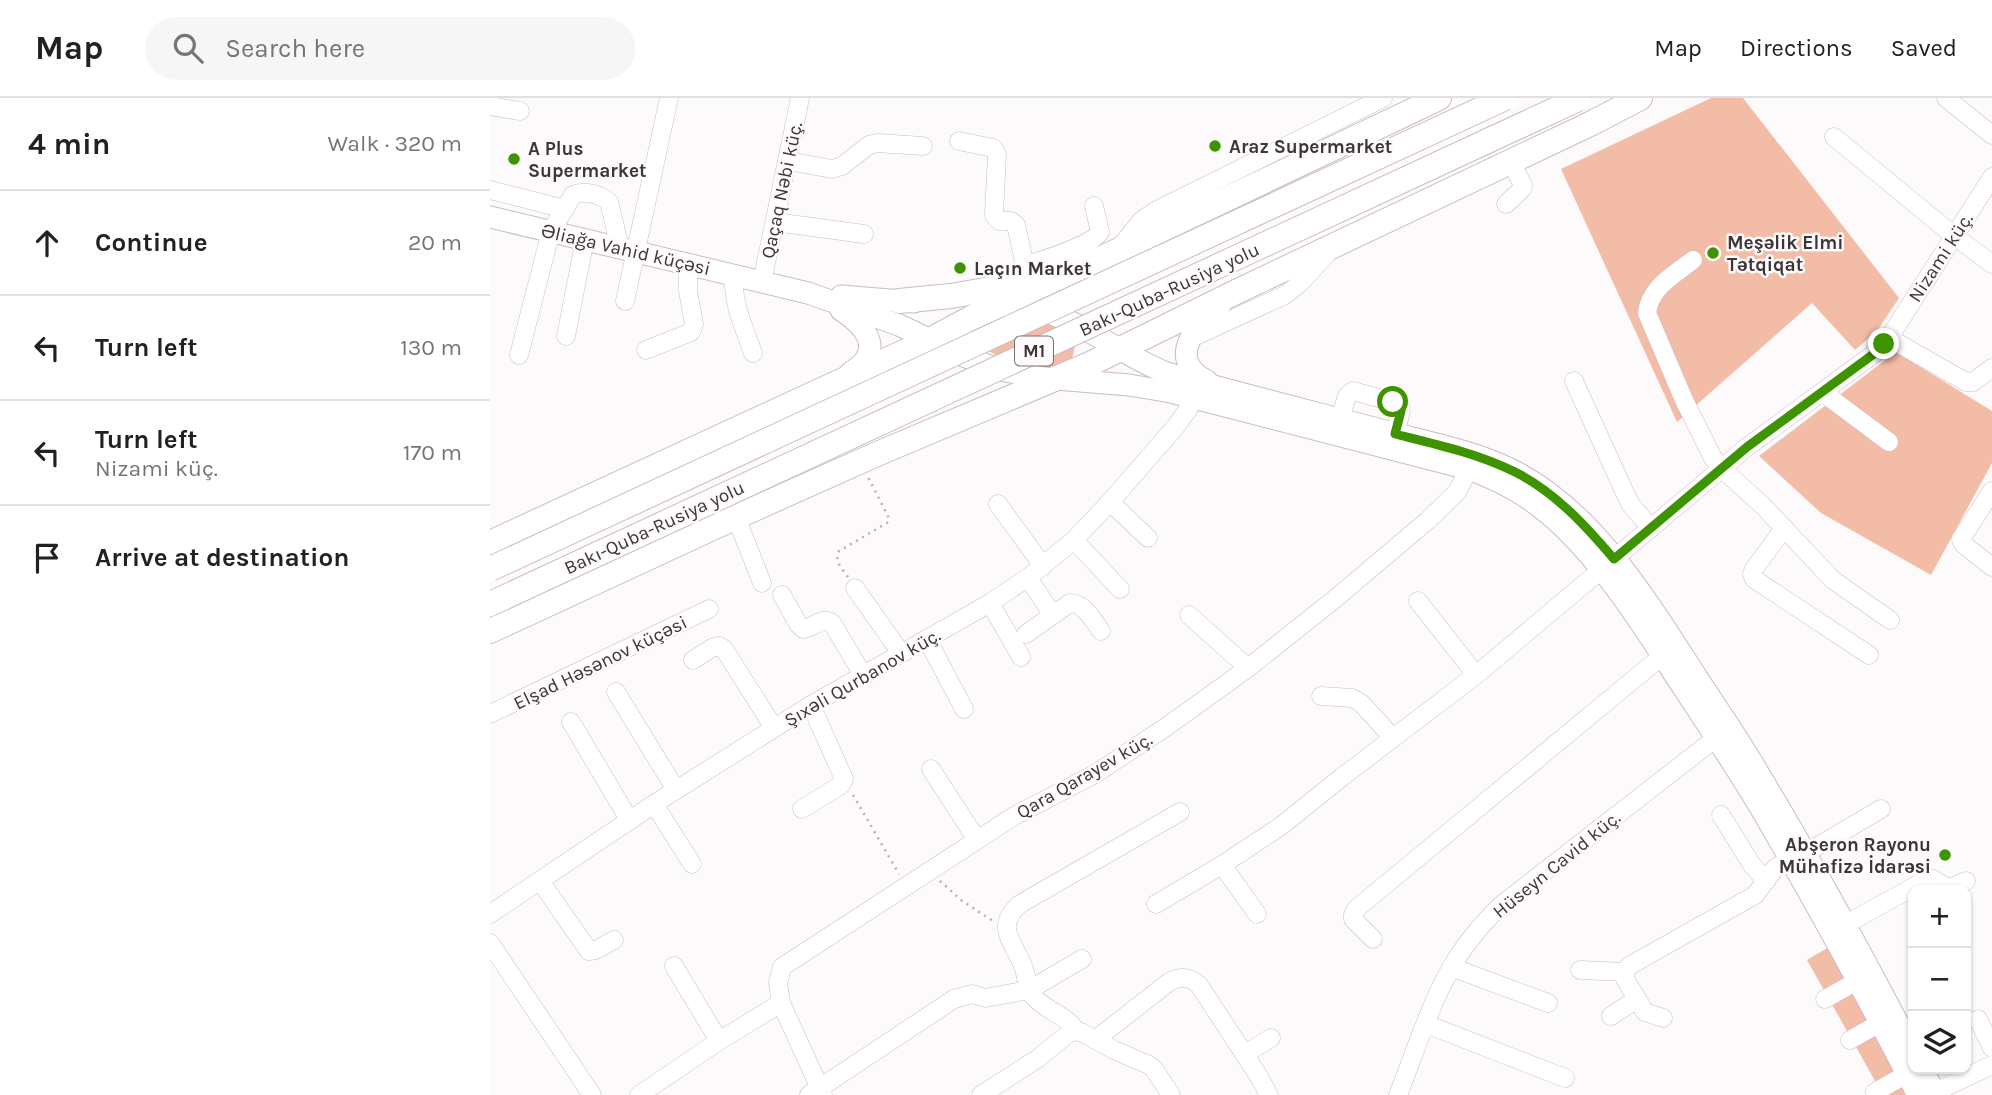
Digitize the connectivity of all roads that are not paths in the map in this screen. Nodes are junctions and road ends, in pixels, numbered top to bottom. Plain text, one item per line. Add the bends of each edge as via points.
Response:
1 (668, 98) edge
2 (800, 98) edge
3 (1383, 98) edge
4 (1439, 98) edge
5 (1505, 98) edge
6 (1640, 98) edge
7 (1946, 98) edge
8 (1580, 99) edge
9 (490, 106) edge
10 (520, 111) dead end
11 (1992, 135) edge
12 (1833, 137) dead end
13 (959, 141) dead end
14 (923, 146) dead end
15 (788, 162) junction
16 (1511, 162) junction
17 (1992, 177) edge
18 (490, 190) edge
19 (1506, 204) dead end
20 (1094, 206) dead end
21 (565, 209) junction
22 (490, 217) edge
23 (775, 222) junction
24 (551, 231) junction
25 (864, 234) dead end
26 (1954, 235) junction
27 (585, 239) junction
28 (1336, 244) junction
29 (628, 249) junction
30 (1117, 251) junction
31 (1693, 260) dead end
32 (688, 264) junction
33 (1992, 264) edge
34 (1073, 270) junction
35 (734, 275) junction
36 (1022, 275) junction
37 (762, 282) junction
38 (1238, 291) junction
39 (808, 293) junction
40 (625, 301) dead end
41 (899, 301) junction
42 (997, 306) junction
43 (1062, 318) junction
44 (566, 336) dead end
45 (1889, 338) junction
46 (1189, 339) junction
47 (930, 340) junction
48 (1118, 349) junction
49 (646, 350) dead end
50 (753, 353) dead end
51 (519, 355) dead end
52 (1000, 370) junction
53 (1988, 378) edge
54 (1057, 379) junction
55 (1574, 381) dead end
56 (838, 383) junction
57 (1221, 388) junction
58 (1822, 392) junction
59 (1192, 397) junction
60 (1340, 419) junction
61 (1395, 434) junction
62 (1889, 442) dead end
63 (1721, 468) junction
64 (1469, 469) junction
65 (1992, 491) edge
66 (1110, 502) junction
67 (998, 504) dead end
68 (736, 517) junction
69 (1651, 528) junction
70 (1784, 528) junction
71 (1148, 538) dead end
72 (1074, 540) junction
73 (490, 543) edge
74 (1608, 565) junction
75 (1043, 566) junction
76 (1992, 567) edge
77 (490, 569) edge
78 (1028, 578) junction
79 (762, 583) dead end
80 (855, 588) road end
81 (1120, 589) dead end
82 (782, 596) dead end
83 (1418, 601) dead end
84 (990, 603) junction
85 (490, 604) edge
86 (709, 609) dead end
87 (1053, 615) junction
88 (1189, 615) dead end
89 (1891, 620) dead end
90 (490, 631) edge
91 (1101, 631) dead end
92 (1026, 634) dead end
93 (927, 639) junction
94 (901, 653) junction
95 (1870, 655) dead end
96 (1662, 656) junction
97 (1021, 657) dead end
98 (693, 660) dead end
99 (1248, 668) junction
100 (863, 675) junction
101 (1476, 675) junction
102 (616, 692) dead end
103 (1321, 696) dead end
104 (811, 705) junction
105 (964, 709) dead end
106 (490, 714) edge
107 (571, 722) dead end
108 (774, 728) junction
109 (1393, 738) junction
110 (1716, 738) junction
111 (931, 769) dead end
112 (676, 790) junction
113 (654, 804) junction
114 (802, 809) dead end
115 (1881, 809) dead end
116 (1180, 813) dead end
117 (1721, 815) dead end
118 (629, 821) junction
119 (977, 840) junction
120 (1798, 856) junction
121 (692, 864) dead end
122 (1222, 865) junction
123 (540, 881) junction
124 (1766, 881) junction
125 (1966, 881) dead end
126 (1156, 904) dead end
127 (490, 914) edge
128 (1257, 914) dead end
129 (1846, 924) junction
130 (1373, 939) dead end
131 (614, 940) dead end
132 (490, 943) edge
133 (1082, 959) dead end
134 (674, 966) dead end
135 (1451, 967) junction
136 (1580, 970) dead end
137 (1625, 972) junction
138 (1857, 981) junction
139 (1029, 990) junction
140 (1637, 999) junction
141 (1825, 999) dead end
142 (781, 1003) junction
143 (1548, 1003) dead end
144 (1611, 1016) dead end
145 (1663, 1018) dead end
146 (1978, 1019) dead end
147 (1426, 1024) junction
148 (1880, 1024) junction
149 (1076, 1031) junction
150 (1271, 1038) dead end
151 (1095, 1040) junction
152 (1850, 1040) dead end
153 (719, 1041) junction
154 (1908, 1042) edge
155 (1992, 1048) edge
156 (1245, 1054) junction
157 (1908, 1063) edge
158 (1992, 1065) edge
159 (1908, 1074) edge
160 (1916, 1074) edge
161 (1564, 1078) dead end
162 (817, 1092) edge
163 (1875, 1092) dead end
164 (1929, 1094) edge
165 (592, 1095) edge
166 (639, 1095) edge
167 (981, 1095) edge
168 (1171, 1095) edge
169 (1269, 1095) edge
170 (1398, 1095) edge

1 - 29 street
2 - 15 street, Qaçaq Nəbi küç.
3 - 30 street via 1155,211
4 - 30 highway
5 - 77 highway, Bakı-Quba-Rusiya yolu / M1, bridge
6 - 16 highway
7 - 11 street
8 - 85 highway, Bakı-Quba-Rusiya yolu / M1, bridge
9 - 10 street
12 - 26 street
13 - 36 street via 993,148 997,154 994,215 1016,225
14 - 15 street via 869,145 832,169
15 - 23 street, Qaçaq Nəbi küç.
16 - 19 street via 1523,185
16 - 28 highway
17 - 26 street, Nizami küç.
18 - 21 street
20 - 36 street via 1097,237
21 - 24 street
21 - 29 street via 573,195 581,192 606,199
22 - 24 main road, Əliağa Vahid küçəsi
23 - 25 street
23 - 37 street, Qaçaq Nəbi küç.
24 - 27 main road, Əliağa Vahid küçəsi
24 - 51 street
26 - 33 street
26 - 45 street, Nizami küç.
27 - 29 main road, Əliağa Vahid küçəsi
27 - 44 street
28 - 38 highway
28 - 46 street via 1289,292
29 - 32 main road, Əliağa Vahid küçəsi
29 - 40 street
30 - 34 highway
31 - 63 street via 1654,291 1647,313 1684,400
32 - 35 main road, Əliağa Vahid küçəsi
32 - 49 street via 691,332
34 - 36 highway
34 - 42 highway
35 - 37 main road, Əliağa Vahid küçəsi
35 - 50 street via 735,303
36 - 41 highway via 951,296
37 - 39 main road, Əliağa Vahid küçəsi
38 - 46 main road via 1197,326
38 - 48 highway
39 - 41 main road
39 - 47 main road
39 - 56 main road via 853,318 869,343 862,365
41 - 42 main road
42 - 43 main road via 1039,310
42 - 47 highway
42 - 52 main road via 970,324 966,336 972,353
43 - 48 main road
43 - 54 main road via 1082,337 1084,350 1078,365
45 - 53 street via 1959,380
45 - 58 street, Nizami küç.
46 - 57 main road via 1191,369
47 - 52 main road
47 - 56 highway
48 - 54 highway
48 - 57 main road via 1148,366
52 - 54 main road
54 - 59 main road via 1146,387
54 - 68 highway
55 - 69 street via 1631,505
56 - 73 highway
57 - 60 main road
58 - 62 street
58 - 63 street, Nizami küç.
59 - 64 main road
59 - 66 street, Şıxəli Qurbanov küç. via 1177,425
60 - 61 main road
60 - 61 street via 1349,393 1380,398 1400,406
61 - 74 main road via 1474,455 1535,483 1587,527
63 - 69 street, Nizami küç.
63 - 70 street
64 - 74 main road via 1526,496
64 - 99 street, Qara Qarayev küç. via 1457,492 1427,521
65 - 76 street via 1961,539
66 - 71 street
66 - 72 street, Şıxəli Qurbanov küç.
67 - 75 street
68 - 79 street
68 - 90 highway
69 - 74 street, Nizami küç.
70 - 89 street via 1833,580
70 - 95 street via 1754,569 1754,579
72 - 75 street, Şıxəli Qurbanov küç.
72 - 81 street
74 - 96 main road
74 - 101 street, Nizami küç.
74 - 120 main road via 1676,646 1758,771
75 - 78 street, Şıxəli Qurbanov küç.
78 - 84 street, Şıxəli Qurbanov küç.
78 - 87 street
80 - 94 street
82 - 100 street via 803,628 823,620 832,622
83 - 101 street
84 - 93 street, Şıxəli Qurbanov küç.
84 - 97 street
86 - 106 street, Elşad Həsənov küçəsi
87 - 91 street via 1075,602
87 - 92 street
88 - 99 street
93 - 94 street, Şıxəli Qurbanov küç.
93 - 105 street
94 - 100 street, Şıxəli Qurbanov küç.
96 - 110 main road
96 - 130 street via 1356,909 1353,919
98 - 108 street via 712,648 724,649
99 - 119 street, Qara Qarayev küç. via 1095,774 1033,804
100 - 104 street, Şıxəli Qurbanov küç.
101 - 109 street, Nizami küç.
102 - 112 street
103 - 109 street via 1361,703
104 - 108 street, Şıxəli Qurbanov küç.
104 - 114 street via 844,779
107 - 118 street
108 - 112 street, Şıxəli Qurbanov küç.
109 - 122 street, Nizami küç. via 1281,826
110 - 120 main road via 1770,824
110 - 135 street, Hüseyn Cavid küç. via 1500,906
111 - 119 street
112 - 113 street, Şıxəli Qurbanov küç.
113 - 118 street, Şıxəli Qurbanov küç.
113 - 121 street
115 - 120 street
116 - 139 street via 1020,904 1009,916 1006,930
117 - 124 street
118 - 123 street, Şıxəli Qurbanov küç.
119 - 142 street, Qara Qarayev küç. via 782,967 778,983
120 - 124 street via 1775,868
120 - 129 main road
120 - 138 main road
122 - 126 street, Nizami küç.
122 - 128 street
123 - 127 street, Şıxəli Qurbanov küç.
123 - 131 street via 589,951
124 - 137 street via 1755,895
125 - 129 street via 1951,888 1928,879
129 - 154 main road
132 - 165 street
133 - 139 street
134 - 153 street
135 - 143 street
135 - 147 street, Hüseyn Cavid küç.
136 - 137 street
137 - 140 street
138 - 141 street
138 - 148 main road
139 - 149 street
139 - 162 street via 954,999
140 - 144 street
140 - 145 street via 1645,1012
142 - 153 street
142 - 162 street, Qara Qarayev küç.
146 - 155 street
147 - 161 street
147 - 170 street, Hüseyn Cavid küç.
148 - 152 street
148 - 157 main road
149 - 151 street
149 - 167 street
150 - 156 street
151 - 156 street via 1169,982 1185,977 1199,985
151 - 168 street via 1149,1065
153 - 166 street
156 - 169 street
158 - 164 street
159 - 163 street
160 - 164 main road

